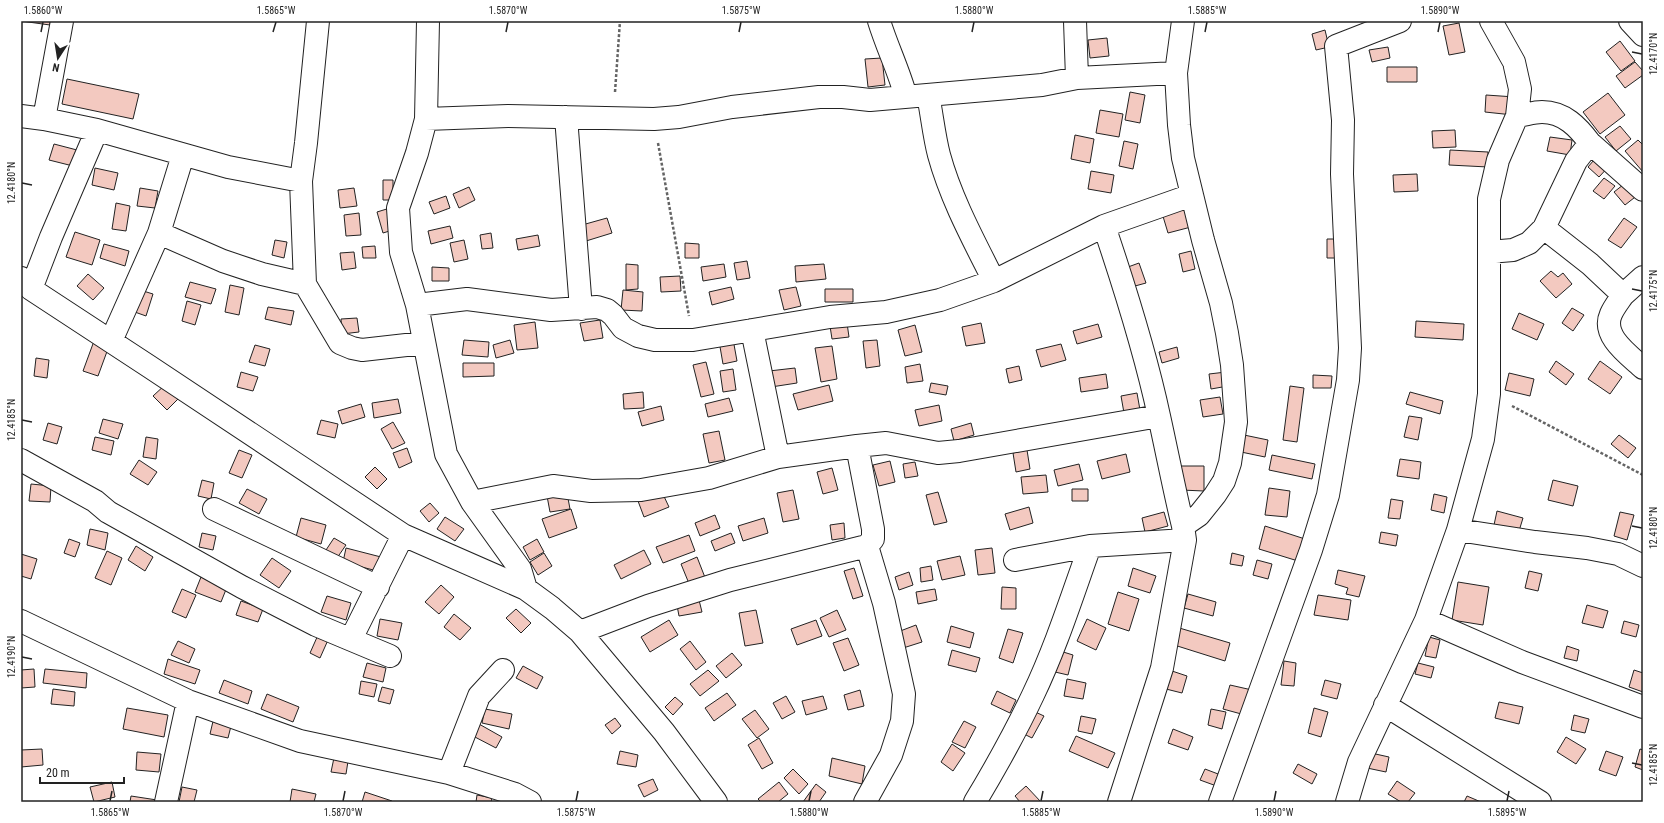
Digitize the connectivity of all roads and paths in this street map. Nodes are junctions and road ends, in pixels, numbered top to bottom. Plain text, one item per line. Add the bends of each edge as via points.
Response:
1 (62, 21) edge
2 (318, 21) edge
3 (428, 21) edge
4 (620, 21) edge
5 (879, 21) edge
6 (1075, 21) edge
7 (1183, 21) edge
8 (1400, 21) edge
9 (1491, 21) edge
10 (1630, 21) edge
11 (1643, 35) edge
12 (1176, 73) junction
13 (1077, 78) junction
14 (928, 95) junction
15 (906, 97) junction
16 (21, 116) edge
17 (1517, 116) junction
18 (566, 117) junction
19 (426, 119) junction
20 (613, 119) junction
21 (654, 119) junction
22 (44, 120) junction
23 (97, 130) junction
24 (1590, 143) junction
25 (183, 155) junction
26 (301, 181) junction
27 (1643, 190) edge
28 (1192, 195) junction
29 (1104, 226) junction
30 (1544, 228) junction
31 (159, 233) junction
32 (1489, 252) junction
33 (1643, 277) edge
34 (994, 281) junction
35 (26, 284) edge
36 (306, 284) junction
37 (1623, 295) junction
38 (417, 305) junction
39 (581, 309) junction
40 (752, 330) junction
41 (693, 340) junction
42 (111, 341) junction
43 (424, 343) junction
44 (1643, 368) edge
45 (1489, 394) junction
46 (1159, 416) junction
47 (857, 446) junction
48 (778, 457) junction
49 (21, 460) edge
50 (1643, 475) edge
51 (472, 502) junction
52 (214, 510) dead end
53 (1458, 530) junction
54 (1184, 532) junction
55 (403, 535) junction
56 (867, 546) junction
57 (1090, 546) junction
58 (1015, 560) dead end
59 (1643, 566) edge
60 (378, 587) junction
61 (526, 589) junction
62 (1426, 620) junction
63 (21, 621) edge
64 (580, 632) junction
65 (351, 639) junction
66 (390, 656) dead end
67 (503, 670) dead end
68 (188, 701) junction
69 (1384, 705) junction
70 (1643, 707) edge
71 (449, 773) junction
72 (166, 802) edge
73 (530, 802) edge
74 (716, 802) edge
75 (865, 802) edge
76 (975, 802) edge
77 (1119, 802) edge
78 (1220, 802) edge
79 (1348, 802) edge
80 (1540, 802) edge

1 - 22 street
2 - 26 street
3 - 19 street
4 - 20 path
5 - 15 street
6 - 13 street
7 - 12 street
8 - 78 street via 1336,46 1343,120 1342,174 1350,348 1348,380 1328,495 1311,550
9 - 17 street via 1514,62 1520,89
10 - 11 street
12 - 13 street
12 - 28 street via 1179,132
13 - 14 street via 1042,85
14 - 15 street
14 - 34 street via 936,144 948,181
15 - 21 street via 870,100 818,97
16 - 22 street
17 - 24 street via 1542,112 1563,117 1578,127
17 - 32 street via 1498,160 1489,199
18 - 19 street
18 - 20 street
18 - 39 street
19 - 38 street via 398,208 401,252
20 - 21 street
21 - 41 path
22 - 23 street
23 - 25 street
23 - 35 street via 51,237
24 - 27 street
24 - 30 street via 1576,161
25 - 26 street via 228,167
25 - 31 street
26 - 36 street
28 - 29 street
28 - 54 street via 1221,303 1232,365 1236,422 1230,463 1224,480 1215,495
29 - 34 street
29 - 46 street via 1134,316
30 - 32 street via 1529,243 1513,250
30 - 37 street via 1590,264
31 - 36 street via 229,263
31 - 42 street
32 - 45 street
33 - 37 street
34 - 40 street via 940,300 886,312 830,317
35 - 42 street
36 - 43 street via 340,343 362,350
37 - 44 street via 1611,314 1608,325 1622,349
38 - 39 street via 467,299 551,310
38 - 43 street
39 - 41 street via 597,307 607,310 623,328 638,336 655,340
40 - 41 street
40 - 48 street
42 - 55 street
43 - 51 street via 446,454
45 - 50 path
45 - 53 street via 1483,439
46 - 47 street via 959,451 938,453 886,443
46 - 54 street
47 - 48 street
47 - 56 street via 873,529 873,539
48 - 51 street via 709,478 641,490 591,491 553,486
49 - 65 street via 242,588
51 - 61 street via 520,569
52 - 60 street
53 - 59 street via 1618,554
53 - 62 street
54 - 57 street
54 - 77 street via 1162,668
55 - 60 street
55 - 61 street
56 - 64 street via 730,580 648,606
56 - 75 street via 884,603 904,694 902,721 891,755
57 - 58 street
57 - 76 street via 1064,620 1033,694
60 - 65 street
61 - 64 street
62 - 69 street
62 - 70 street via 1522,662
63 - 68 street
64 - 74 street via 664,732
65 - 66 street
67 - 71 street via 479,696
68 - 71 street via 300,742
68 - 72 street
69 - 79 street via 1358,762
69 - 80 street
71 - 73 street via 515,794

